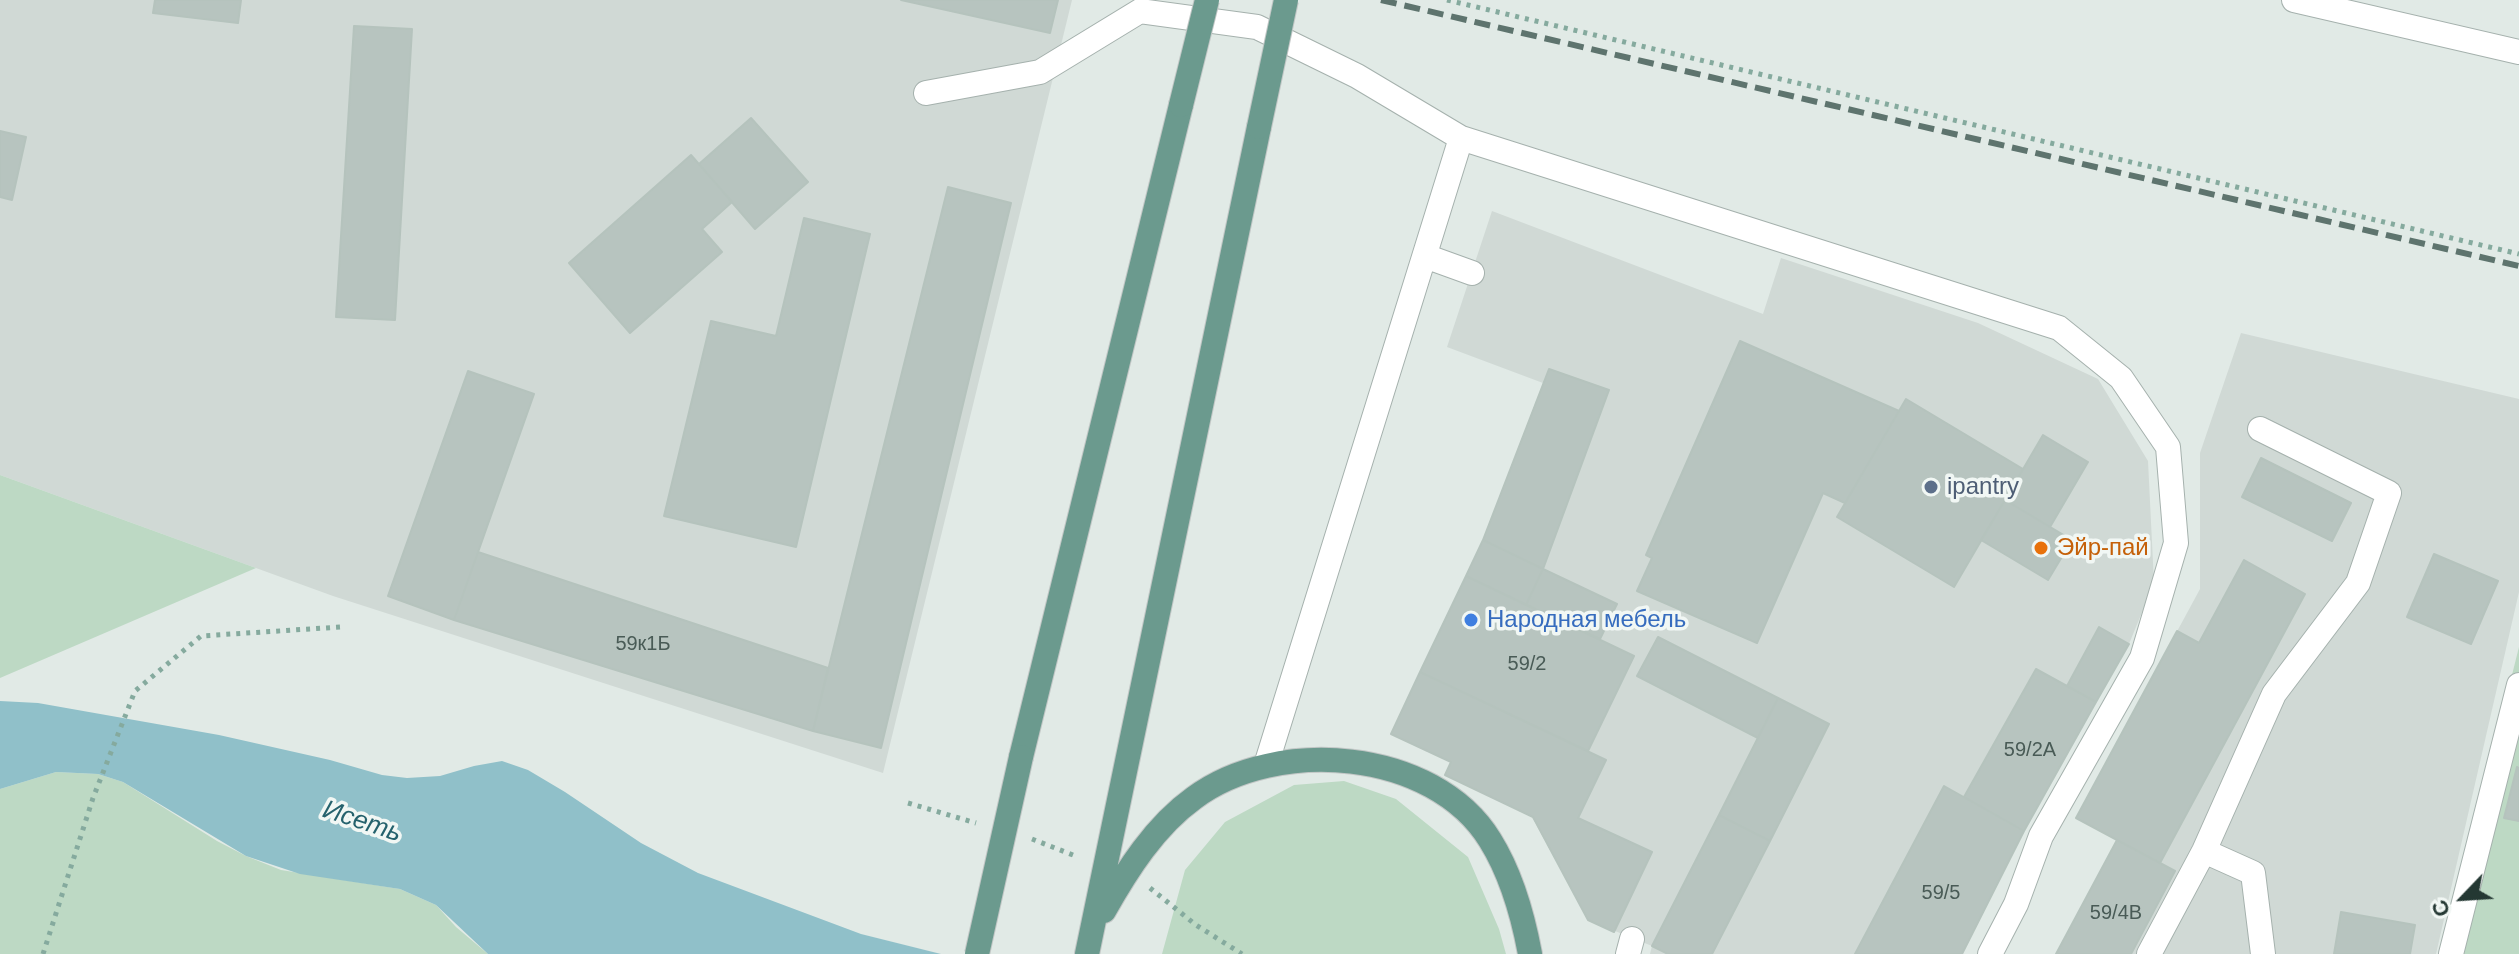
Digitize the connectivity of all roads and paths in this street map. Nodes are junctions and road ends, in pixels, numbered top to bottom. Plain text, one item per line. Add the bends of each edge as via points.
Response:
1 (1207, 0) edge
2 (1286, 0) edge
3 (1447, 0) edge
4 (2294, 0) edge
5 (2519, 52) edge
6 (926, 93) dead end
7 (1461, 138) junction
8 (2519, 254) edge
9 (1425, 256) junction
10 (1472, 273) dead end
11 (2260, 429) dead end
12 (340, 627) dead end
13 (2519, 685) edge
14 (1266, 765) junction
15 (2204, 851) junction
16 (1089, 944) edge
17 (43, 954) edge
18 (977, 954) edge
19 (1530, 954) edge
20 (1990, 954) edge
21 (2149, 954) edge
22 (2263, 954) edge
23 (2451, 954) edge

1 - 18 main road, bridge
2 - 16 main road, bridge
3 - 8 path
4 - 5 street
6 - 7 street via 1040,72 1140,11 1257,27 1357,76
7 - 9 street
7 - 20 street via 2059,328 2121,378 2168,447 2176,543 2142,658 2041,836 2016,904
9 - 10 street
9 - 14 street
11 - 15 street via 2389,493 2358,583 2274,694
12 - 17 path via 201,636 135,691 93,798
13 - 23 street
14 - 16 main road via 1194,798 1154,837 1131,866
14 - 19 main road via 1315,759 1360,762 1406,774 1442,793 1490,839 1507,875
15 - 21 street
15 - 22 street via 2253,873

